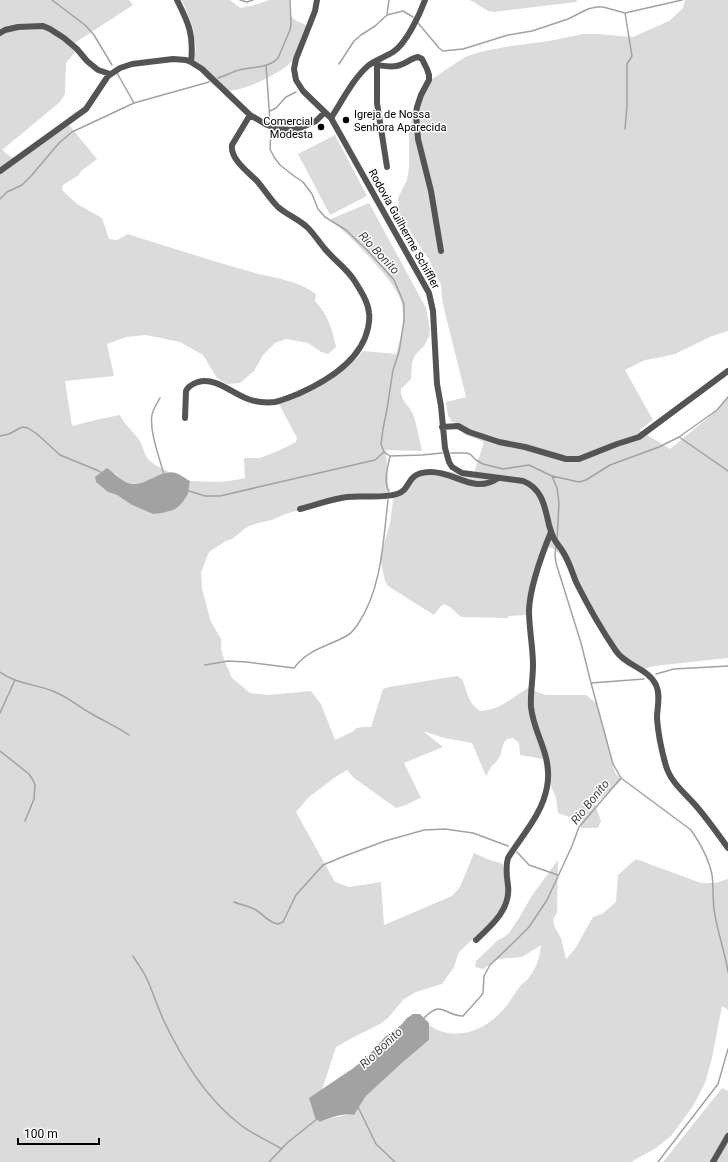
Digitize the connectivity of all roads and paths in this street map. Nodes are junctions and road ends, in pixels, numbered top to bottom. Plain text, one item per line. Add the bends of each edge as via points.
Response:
1 (177, 0) edge
2 (317, 0) edge
3 (424, 0) edge
4 (0, 33) edge
5 (191, 62) junction
6 (376, 63) junction
7 (110, 74) junction
8 (325, 112) junction
9 (250, 115) junction
10 (331, 118) junction
11 (387, 167) dead end
12 (0, 171) edge
13 (441, 251) dead end
14 (728, 371) edge
15 (185, 418) dead end
16 (442, 427) junction
17 (498, 478) junction
18 (300, 509) dead end
19 (551, 532) junction
20 (728, 848) edge
21 (476, 940) dead end
22 (728, 1136) edge
23 (713, 1162) edge

1 - 5 street via 191,31
2 - 8 street, Rodovia Guilherme Schiffler via 296,59 294,75 299,86
3 - 6 street via 419,14 399,48
4 - 7 street via 18,27 43,26 64,38 98,70
5 - 7 street via 173,59 143,62 126,65
5 - 9 street via 202,69
6 - 10 street via 365,69
6 - 11 street via 377,103
6 - 13 street via 400,66 418,57 422,59 429,75 416,114 421,153 431,191
7 - 12 street via 86,109
8 - 9 street via 316,122 290,130 267,125
8 - 10 street, Rodovia Guilherme Schiffler
9 - 15 street via 232,145 236,158 275,204 308,228 324,249 350,275 363,296 370,317 364,340 354,356 334,374 308,389 282,400 266,402 236,394 217,383 199,382 188,387 186,391
10 - 16 street, Rodovia Guilherme Schiffler via 429,294 433,311
14 - 16 street via 639,437 579,459 566,459 499,442 458,426
16 - 17 street, Rodovia Guilherme Schiffler via 445,448 452,467 462,473
17 - 18 street via 492,482 474,484 441,473 421,473 414,476 403,491 397,494 339,498
17 - 19 street, Rodovia Guilherme Schiffler via 522,481 537,490 543,501
19 - 20 street, Rodovia Guilherme Schiffler via 564,552 586,602 616,652 628,663 649,675 655,683 659,693 657,718 666,767
19 - 21 street via 529,610 533,663 531,707 547,762 547,789 534,820 508,858 508,893 502,912
22 - 23 street

